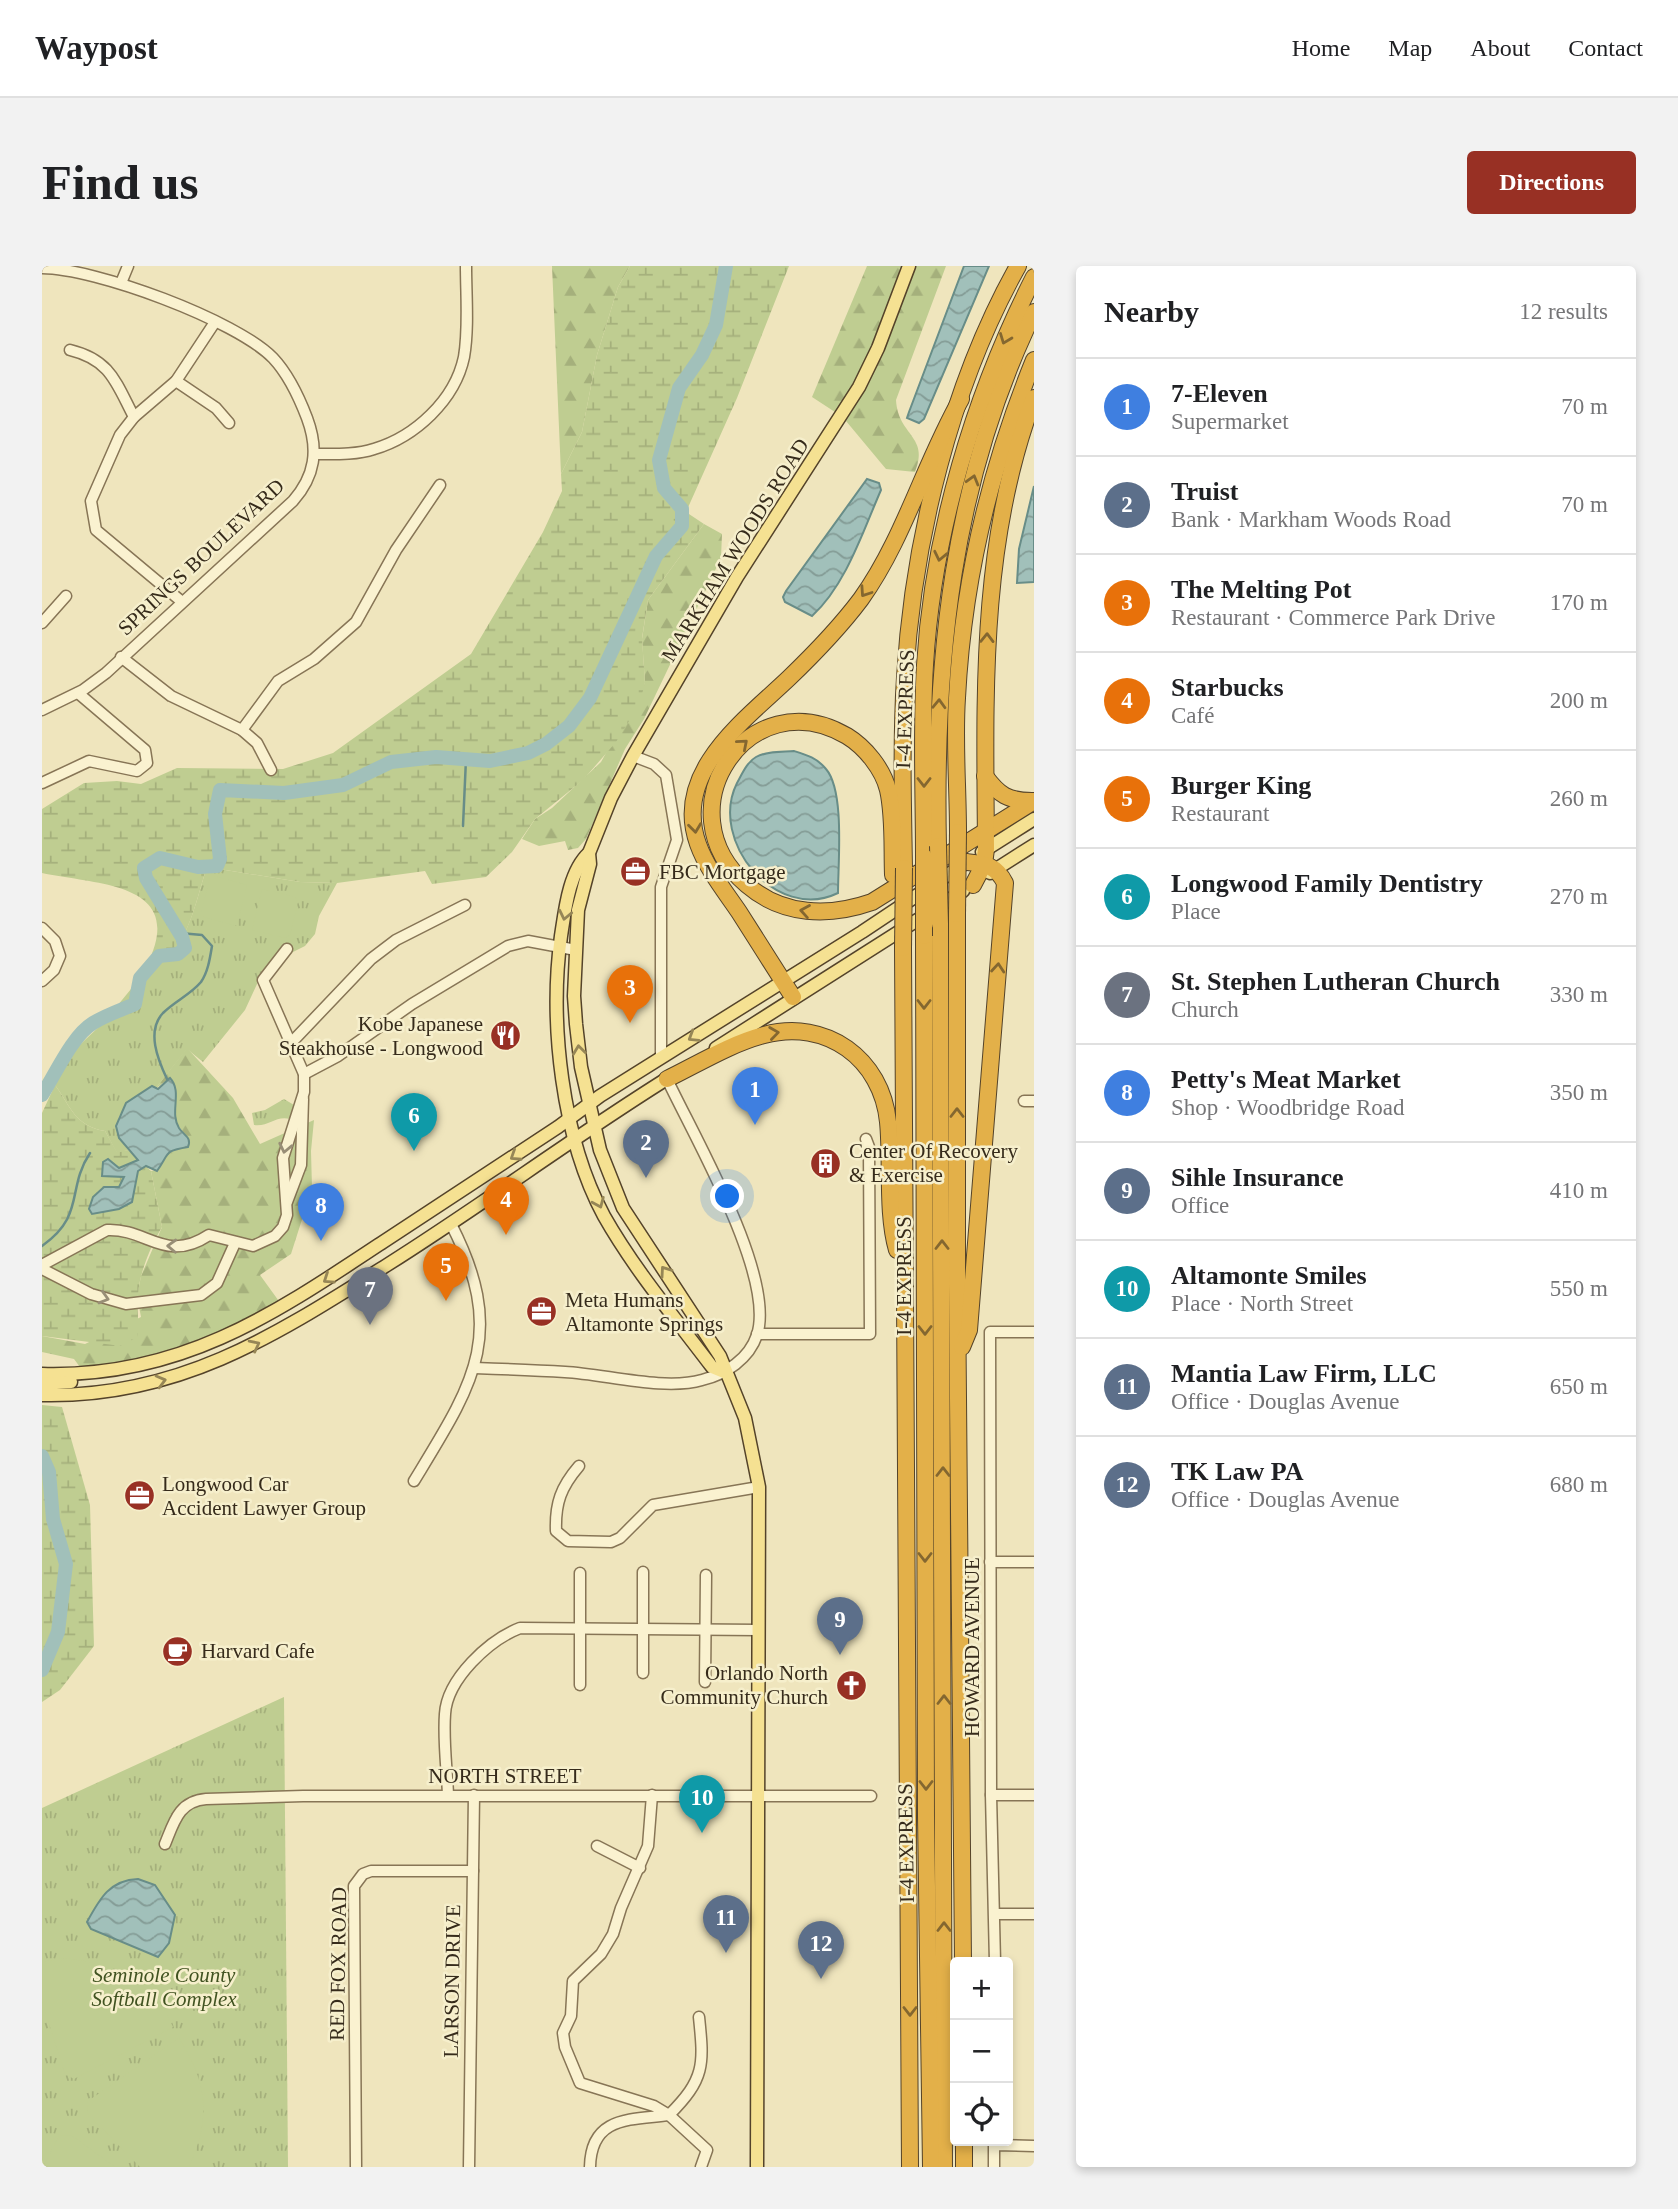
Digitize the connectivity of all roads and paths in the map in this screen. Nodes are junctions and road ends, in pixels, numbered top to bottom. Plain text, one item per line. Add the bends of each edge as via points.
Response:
1 (128, 266) edge
2 (466, 266) edge
3 (909, 266) edge
4 (1018, 266) edge
5 (42, 268) edge
6 (1034, 277) edge
7 (121, 283) junction
8 (1034, 312) edge
9 (215, 322) junction
10 (71, 350) dead end
11 (1034, 360) edge
12 (176, 381) junction
13 (1034, 398) edge
14 (961, 400) junction
15 (134, 417) junction
16 (229, 423) dead end
17 (315, 454) junction
18 (440, 485) dead end
19 (66, 596) dead end
20 (181, 601) junction
21 (42, 623) edge
22 (121, 657) junction
23 (78, 693) junction
24 (42, 710) edge
25 (242, 730) junction
26 (633, 756) junction
27 (271, 770) dead end
28 (985, 776) junction
29 (42, 783) edge
30 (1034, 801) edge
31 (1034, 820) edge
32 (986, 829) junction
33 (1034, 845) edge
34 (589, 853) junction
35 (989, 861) junction
36 (967, 862) joint
37 (898, 872) junction
38 (973, 885) joint
39 (465, 905) dead end
40 (42, 928) edge
41 (560, 948) junction
42 (287, 949) dead end
43 (576, 950) junction
44 (42, 981) edge
45 (782, 981) junction
46 (793, 997) junction
47 (291, 1043) junction
48 (661, 1057) junction
49 (304, 1074) junction
50 (667, 1079) junction
51 (302, 1097) junction
52 (589, 1103) junction
53 (571, 1117) junction
54 (594, 1126) junction
55 (576, 1139) junction
56 (866, 1139) dead end
57 (287, 1202) junction
58 (451, 1224) junction
59 (235, 1243) junction
60 (42, 1267) edge
61 (906, 1282) junction
62 (1034, 1332) edge
63 (757, 1334) junction
64 (187, 1353) junction
65 (959, 1353) junction
66 (475, 1368) junction
67 (192, 1372) junction
68 (724, 1372) junction
69 (42, 1374) edge
70 (84, 1375) junction
71 (42, 1384) edge
72 (42, 1395) edge
73 (579, 1466) dead end
74 (414, 1481) dead end
75 (759, 1487) junction
76 (990, 1562) junction
77 (1034, 1562) edge
78 (643, 1572) dead end
79 (580, 1573) dead end
80 (706, 1575) dead end
81 (580, 1628) junction
82 (642, 1628) junction
83 (706, 1630) junction
84 (759, 1630) junction
85 (643, 1673) dead end
86 (705, 1682) dead end
87 (580, 1685) dead end
88 (448, 1795) junction
89 (474, 1795) junction
90 (652, 1795) junction
91 (760, 1795) junction
92 (991, 1795) junction
93 (1034, 1795) edge
94 (871, 1796) dead end
95 (165, 1844) dead end
96 (597, 1846) dead end
97 (640, 1868) junction
98 (473, 1871) junction
99 (995, 1914) junction
100 (1034, 1914) edge
101 (963, 1957) edge
102 (995, 1957) edge
103 (699, 2017) dead end
104 (669, 2115) junction
105 (964, 2146) edge
106 (1034, 2146) edge
107 (356, 2167) edge
108 (469, 2167) edge
109 (590, 2167) edge
110 (701, 2167) edge
111 (757, 2167) edge
112 (910, 2167) edge
113 (931, 2167) edge
114 (944, 2167) edge
115 (964, 2167) edge
116 (994, 2167) edge

1 - 7 street
2 - 17 street via 464,356 444,400 412,430 373,450
3 - 26 main road, MARKHAM WOODS ROAD via 859,387 737,578
4 - 14 highway
5 - 7 street, SPRINGS BOULEVARD
6 -> 113 highway, I-4 EXPRESS, bridge via 1014,317 965,449 938,564 925,665 926,1802
7 - 9 street, SPRINGS BOULEVARD
114 -> 8 highway, I-4 EXPRESS, bridge via 939,704 944,631 964,512 1005,381
9 - 12 street
9 - 17 street, SPRINGS BOULEVARD via 243,335 273,359 289,380 313,435
10 - 15 street via 109,370
65 -> 11 highway, bridge via 956,700 960,645 993,476
12 - 15 street
12 - 16 street via 216,408
28 -> 13 highway via 991,579 1004,495
14 - 37 highway via 932,500 911,611
14 -> 45 highway via 936,442 887,558 862,598 815,652 717,748 699,780 693,803 697,842
15 - 20 street via 96,485 92,523 107,541
17 - 20 street, SPRINGS BOULEVARD via 307,485 293,502
18 - 25 street via 356,622 314,659 278,681
19 - 21 street
20 - 22 street, SPRINGS BOULEVARD
22 - 23 street, SPRINGS BOULEVARD
22 - 25 street via 170,696
23 - 24 street, SPRINGS BOULEVARD
23 - 29 street via 145,750 147,763 137,771 89,761
25 - 27 street via 257,743
26 - 34 main road, MARKHAM WOODS ROAD
26 - 48 street via 654,764 666,775 677,840 662,887
28 - 30 highway via 1008,800
28 - 32 highway
30 - 32 highway
31 - 35 main road
32 - 35 highway
32 -> 37 highway via 872,902 818,913 785,907 758,895 723,858 710,808 724,763 758,732 784,723 820,725 855,741 869,755 888,790
33 - 35 main road
34 -> 41 main road, MARKHAM WOODS ROAD via 580,861
34 - 43 main road, MARKHAM WOODS ROAD
35 - 36 highway
35 - 38 highway
65 -> 35 highway via 969,1330 1003,909 1004,883
36 - 45 main road
37 - 61 highway, bridge via 903,948
38 - 46 main road
39 - 47 street via 396,940 372,959
40 - 44 street via 55,941 60,957
41 - 43 street
41 - 49 street via 527,941 508,946
41 - 53 main road, MARKHAM WOODS ROAD via 558,1024
42 - 47 street via 263,979
52 -> 43 main road, MARKHAM WOODS ROAD via 576,1024
45 - 46 highway
45 -> 48 main road
46 - 50 main road
47 - 49 street
48 - 52 main road
49 - 51 street
50 - 54 main road
50 -> 61 highway via 771,1033 818,1034 858,1055 878,1082 885,1102 895,1243
50 - 63 street via 744,1237 758,1300
51 - 57 street via 301,1165
51 -> 57 street via 283,1158
52 - 53 main road
52 - 54 main road, MARKHAM WOODS ROAD
53 - 55 main road, MARKHAM WOODS ROAD
53 -> 64 main road via 297,1299 242,1331
54 - 55 main road
68 -> 54 main road, MARKHAM WOODS ROAD via 720,1356 622,1208
55 - 58 main road
55 -> 68 main road, MARKHAM WOODS ROAD via 606,1219 712,1367
56 - 63 street via 870,1334
57 - 59 street via 283,1227 275,1236 253,1245
58 - 66 street via 470,1262 479,1320
67 -> 58 main road via 278,1334
59 -> 60 street via 209,1235 194,1245 172,1247 107,1230
60 -> 59 street via 90,1294 126,1304 201,1296 217,1283
61 -> 112 highway
62 - 76 street, HOWARD AVENUE via 990,1332
63 - 68 street via 741,1361
64 - 67 street
64 - 70 main road
65 - 101 highway
66 - 68 street via 673,1383 701,1381
66 - 74 street via 459,1406
72 -> 67 main road via 129,1388
68 - 75 main road via 745,1418
69 - 70 main road
70 - 71 main road via 73,1382
73 - 75 street via 563,1485 556,1519 556,1531 568,1541 611,1542 653,1504
75 - 84 main road
76 - 77 street
76 - 92 street, HOWARD AVENUE
78 - 82 street
79 - 81 street
80 - 83 street
81 - 82 street
81 - 87 street
81 - 88 street via 520,1628 477,1655 452,1691 445,1712
82 - 83 street
82 - 85 street
83 - 84 street
83 - 86 street
84 - 91 main road
88 - 89 street, NORTH STREET
88 - 95 street, NORTH STREET via 194,1800 179,1812
89 - 90 street, NORTH STREET
89 - 98 street, LARSON DRIVE
90 - 91 street, NORTH STREET
90 - 97 street via 648,1846
91 - 94 street, NORTH STREET
91 - 111 main road
92 - 93 street
92 - 99 street, HOWARD AVENUE
96 - 97 street
97 - 104 street via 613,1934 601,1954 573,1981 571,2016 563,2033 580,2083
98 - 107 street, RED FOX ROAD via 357,1872
98 - 108 street, LARSON DRIVE
99 - 100 street
99 - 102 street, HOWARD AVENUE
103 - 104 street via 702,2069 697,2082
104 - 109 street via 621,2121 605,2129 594,2139
104 - 110 street via 707,2150
105 - 115 highway
106 - 116 street via 994,2146

